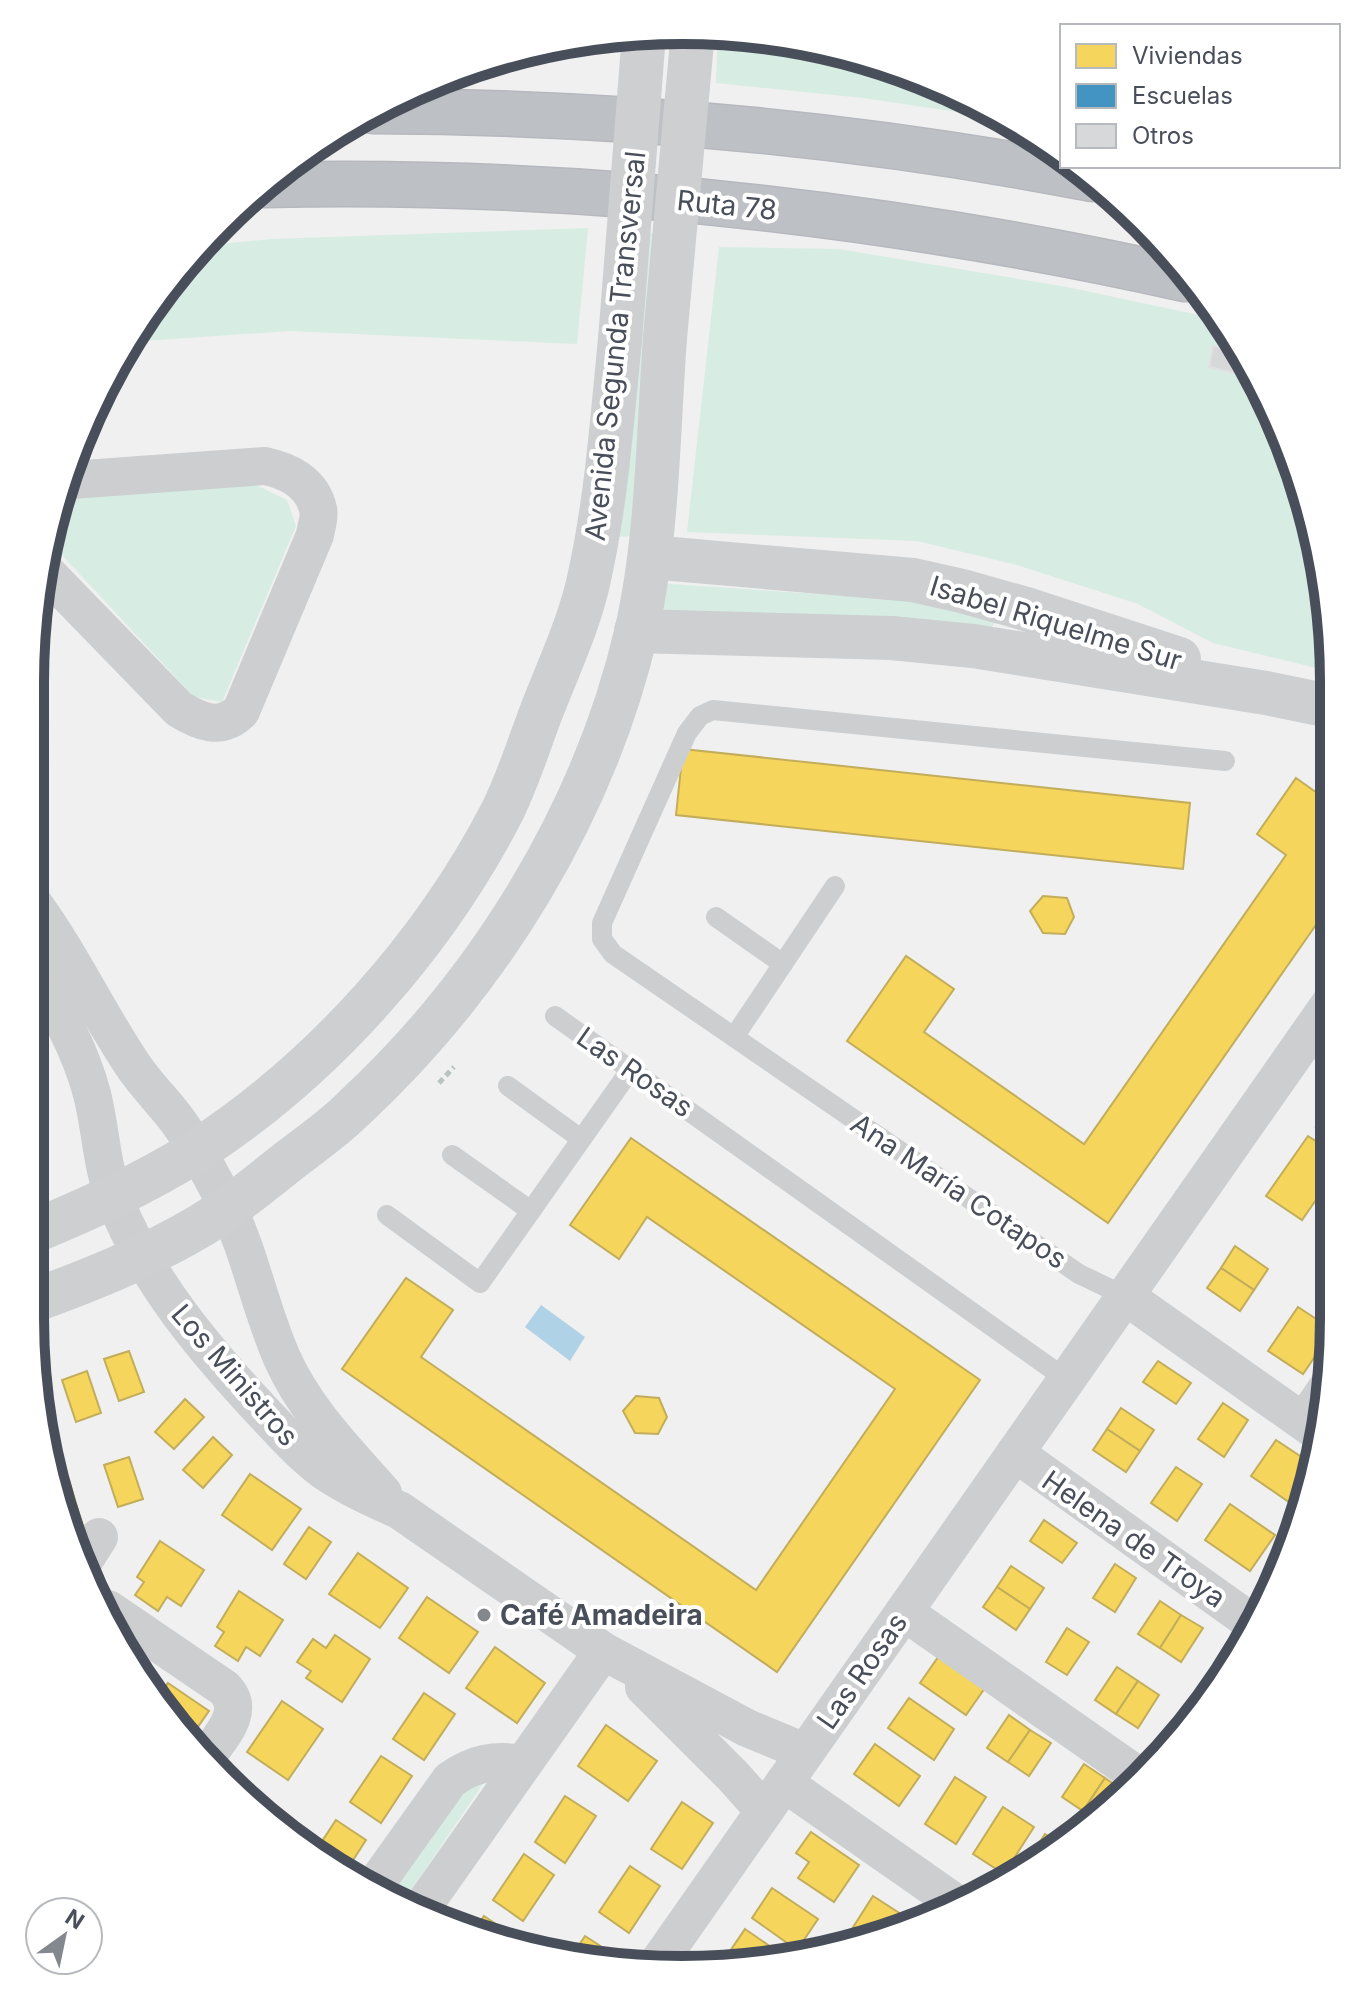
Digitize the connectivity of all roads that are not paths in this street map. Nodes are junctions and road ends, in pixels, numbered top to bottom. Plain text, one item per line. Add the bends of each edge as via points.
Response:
1 (692, 44) edge
2 (643, 45) edge
3 (397, 112) edge
4 (1069, 175) edge
5 (283, 185) edge
6 (1174, 277) edge
7 (77, 480) edge
8 (650, 557) junction
9 (52, 579) edge
10 (578, 615) junction
11 (636, 631) junction
12 (1266, 693) junction
13 (1320, 704) edge
14 (1225, 761) dead end
15 (835, 886) dead end
16 (716, 917) dead end
17 (44, 919) edge
18 (783, 964) junction
19 (44, 986) edge
20 (555, 1016) dead end
21 (1320, 1032) edge
22 (734, 1037) junction
23 (631, 1069) junction
24 (508, 1086) dead end
25 (581, 1139) junction
26 (198, 1150) junction
27 (452, 1155) dead end
28 (114, 1198) junction
29 (228, 1207) junction
30 (531, 1211) junction
31 (387, 1215) dead end
32 (44, 1227) edge
33 (141, 1257) junction
34 (1125, 1296) junction
35 (44, 1297) edge
36 (1066, 1379) junction
37 (1311, 1426) edge
38 (1015, 1453) junction
39 (399, 1510) junction
40 (904, 1612) junction
41 (118, 1616) edge
42 (1245, 1618) edge
43 (603, 1651) junction
44 (212, 1749) edge
45 (805, 1752) junction
46 (523, 1764) junction
47 (1131, 1771) edge
48 (774, 1797) junction
49 (379, 1879) edge
50 (946, 1898) edge
51 (426, 1902) edge
52 (668, 1956) edge

1 - 8 main road, Avenida Segunda Transversal, bridge
2 - 10 main road, Avenida Segunda Transversal, bridge via 606,481
3 - 4 highway via 792,134
5 - 6 highway, Ruta 78 via 547,190 780,210 904,225
7 - 9 street via 265,466 286,470 305,484 319,510 315,535 241,711 232,721 211,723 179,709
8 - 10 main road
8 - 11 main road, Avenida Segunda Transversal
8 - 12 main road, Isabel Riquelme Sur via 913,580 1026,609
10 - 26 main road, Avenida Segunda Transversal via 503,810 440,915 404,963 306,1066
11 - 12 main road, Isabel Riquelme Sur via 891,638 973,646
11 - 29 main road, Avenida Segunda Transversal via 612,715 572,812 481,963 423,1037 353,1110
12 - 13 main road, Isabel Riquelme Sur
14 - 22 lane, Ana María Cotapos via 713,710 700,716 687,733 602,923 602,939 613,954
15 - 18 lane
16 - 18 lane
17 - 26 street, Los Ministros via 134,1068
18 - 22 lane
19 - 28 street, Los Ministros via 91,1092
20 - 23 lane, Las Rosas
21 - 34 street, Las Rosas
22 - 34 lane, Ana María Cotapos via 1079,1274
23 - 25 lane
23 - 36 lane, Las Rosas
24 - 25 lane
25 - 30 lane
26 - 28 main road, Avenida Segunda Transversal
26 - 29 street, Los Ministros
27 - 30 lane
28 - 32 main road, Avenida Segunda Transversal
28 - 33 street, Los Ministros
29 - 33 main road, Avenida Segunda Transversal
29 - 39 street, Los Ministros via 282,1357 301,1394
30 - 31 lane via 480,1283
33 - 35 main road, Avenida Segunda Transversal
33 - 39 street, Los Ministros via 220,1364 300,1450 350,1487
34 - 36 street, Las Rosas
34 - 37 street, Ana María Cotapos
36 - 38 street, Las Rosas
38 - 40 street, Las Rosas
38 - 42 street, Helena de Troya
39 - 43 street, Los Ministros
40 - 45 street, Las Rosas
40 - 47 street
41 - 44 street via 231,1695 234,1715
43 - 45 street, Los Ministros via 736,1723
43 - 46 street
43 - 48 street, Los Ministros
45 - 48 street, Las Rosas
46 - 49 street via 493,1761 450,1780
46 - 51 street
48 - 50 street, Los Ministros
48 - 52 street, Las Rosas

